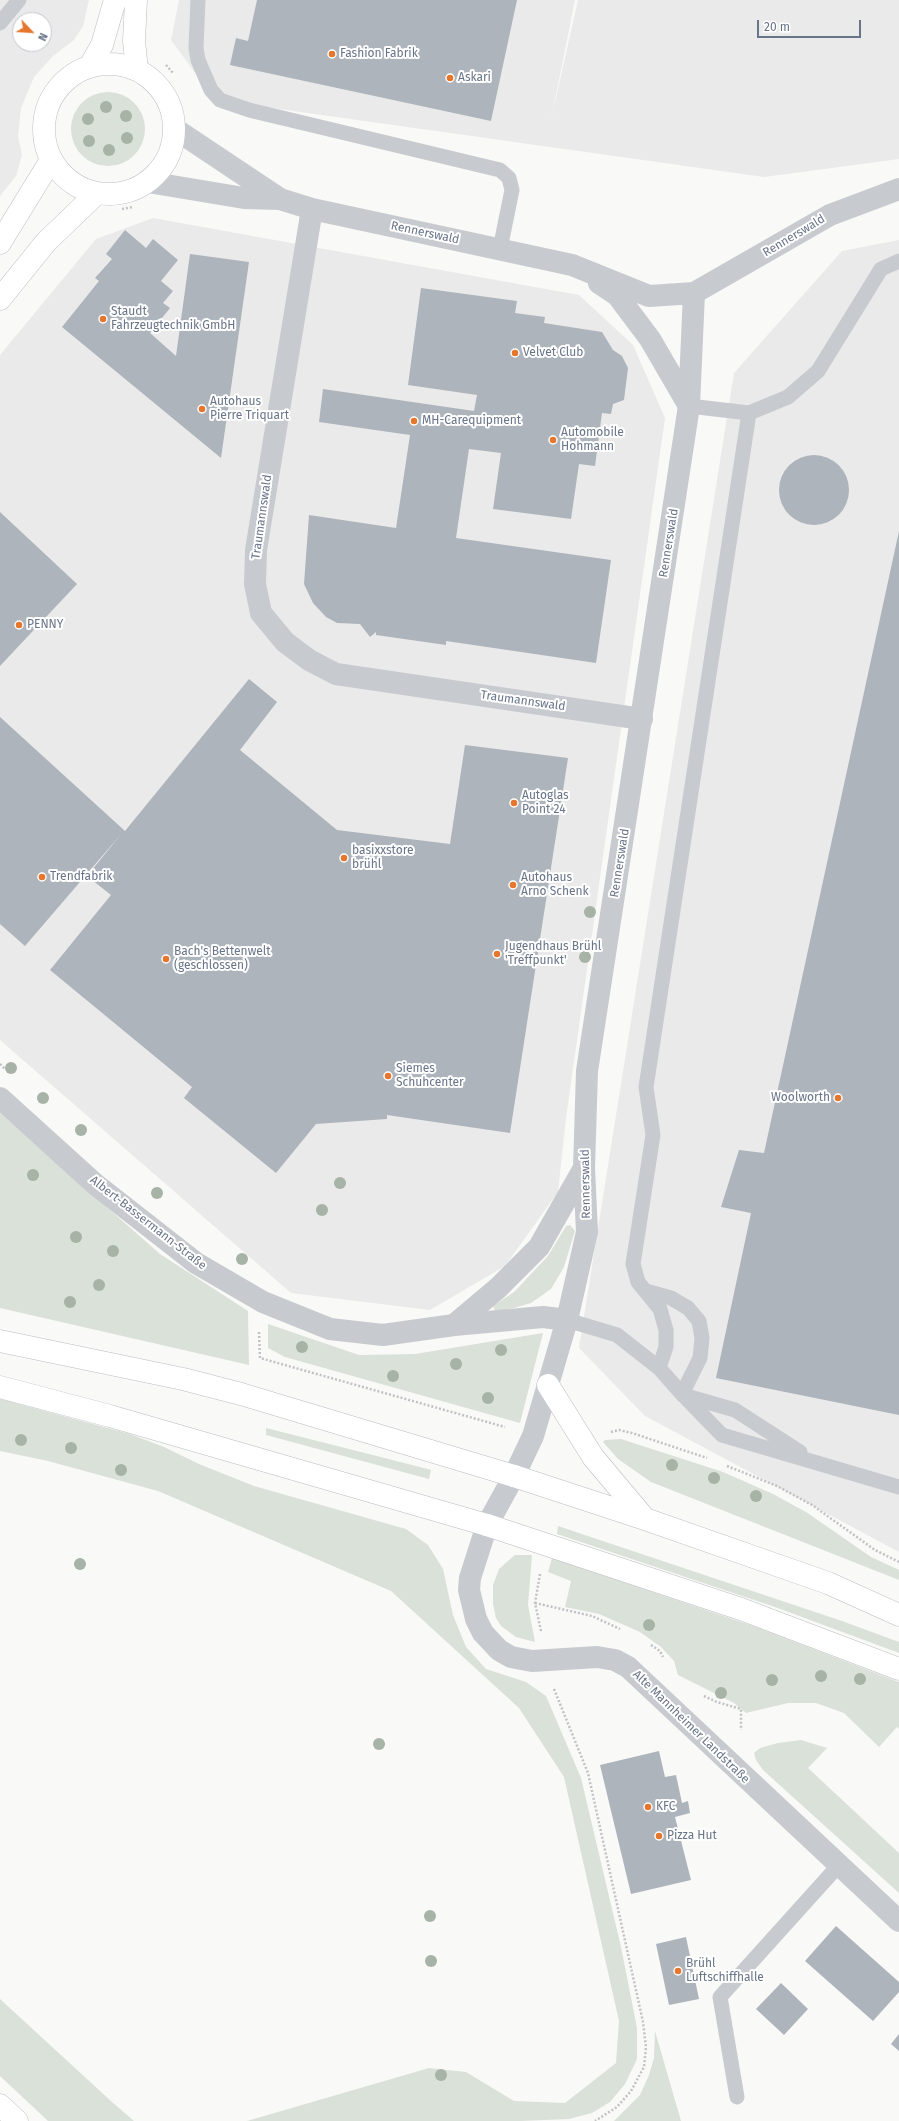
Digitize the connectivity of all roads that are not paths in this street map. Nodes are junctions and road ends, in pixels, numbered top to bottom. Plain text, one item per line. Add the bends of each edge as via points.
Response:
1 (19, 0) edge
2 (115, 0) edge
3 (136, 0) edge
4 (198, 0) edge
5 (0, 23) edge
6 (90, 66) junction
7 (138, 70) junction
8 (174, 129) junction
9 (51, 160) junction
10 (148, 182) junction
11 (899, 189) edge
12 (96, 194) junction
13 (280, 199) junction
14 (312, 209) junction
15 (0, 243) edge
16 (500, 249) junction
17 (899, 261) edge
18 (572, 264) junction
19 (694, 293) junction
20 (0, 300) edge
21 (689, 406) junction
22 (749, 413) junction
23 (642, 719) junction
24 (0, 1098) edge
25 (584, 1168) junction
26 (646, 1291) junction
27 (567, 1320) junction
28 (454, 1325) junction
29 (0, 1341) edge
30 (659, 1368) junction
31 (548, 1384) junction
32 (0, 1387) edge
33 (682, 1394) junction
34 (813, 1460) junction
35 (514, 1476) junction
36 (899, 1487) edge
37 (645, 1519) junction
38 (488, 1525) junction
39 (899, 1614) edge
40 (899, 1669) edge
41 (839, 1866) junction
42 (899, 1921) edge
43 (737, 2097) dead end
44 (0, 2105) edge
45 (17, 2121) edge

1 - 5 lane
2 - 6 main road via 102,45
3 - 7 main road via 134,41
4 - 16 lane via 198,60 211,90 220,100 249,110 500,170 509,178 512,190
6 - 7 main road via 114,64
6 - 9 main road via 65,80 48,104 43,132
7 - 8 main road via 157,84 170,105
8 - 10 main road via 172,149 162,168
8 - 13 street, Rennerswald
9 - 12 main road via 62,176 77,187
9 - 15 main road
10 - 12 main road via 123,193
10 - 13 street, Rennerswald via 244,198
11 - 19 street, Rennerswald via 830,214
12 - 20 main road via 46,242
13 - 14 street, Rennerswald
14 - 16 street, Rennerswald
14 - 23 street, Traumannswald via 256,550 255,584 261,613 285,642 309,660 336,674
16 - 18 street, Rennerswald
17 - 22 lane via 881,269 818,371 788,397
18 - 19 street, Rennerswald via 649,296
18 - 21 street, Rennerswald via 617,295 650,339
19 - 21 street, Rennerswald
21 - 22 lane
21 - 23 street, Rennerswald
22 - 26 lane via 646,1087 653,1135 634,1264 638,1282
23 - 25 street, Rennerswald via 588,1071
24 - 28 street, Albert-Bassermann-Straße via 96,1184 196,1263 263,1302 330,1329 384,1335
25 - 27 street, Rennerswald via 587,1232
25 - 28 street via 539,1247 498,1288
26 - 30 lane via 660,1309 666,1330 666,1347
26 - 33 lane via 671,1298 688,1308 699,1321 702,1338 700,1358
27 - 28 street, Albert-Bassermann-Straße via 543,1317
27 - 30 lane via 617,1335
27 - 31 street, Rennerswald
29 - 35 main road via 183,1379 241,1394
30 - 33 lane
31 - 35 street, Alte Mannheimer Landstraße via 533,1436
31 - 37 main road via 593,1457
32 - 38 main road via 110,1416
33 - 34 lane via 735,1410
33 - 34 lane via 722,1435
34 - 36 lane
35 - 37 main road
35 - 38 street, Alte Mannheimer Landstraße
37 - 39 main road via 828,1583
38 - 40 main road via 741,1609
38 - 41 street, Alte Mannheimer Landstraße via 470,1578 470,1597 476,1619 490,1642 511,1657 532,1662 597,1657 615,1660 628,1667
41 - 42 street, Alte Mannheimer Landstraße
41 - 43 lane via 720,1998
44 - 45 main road

